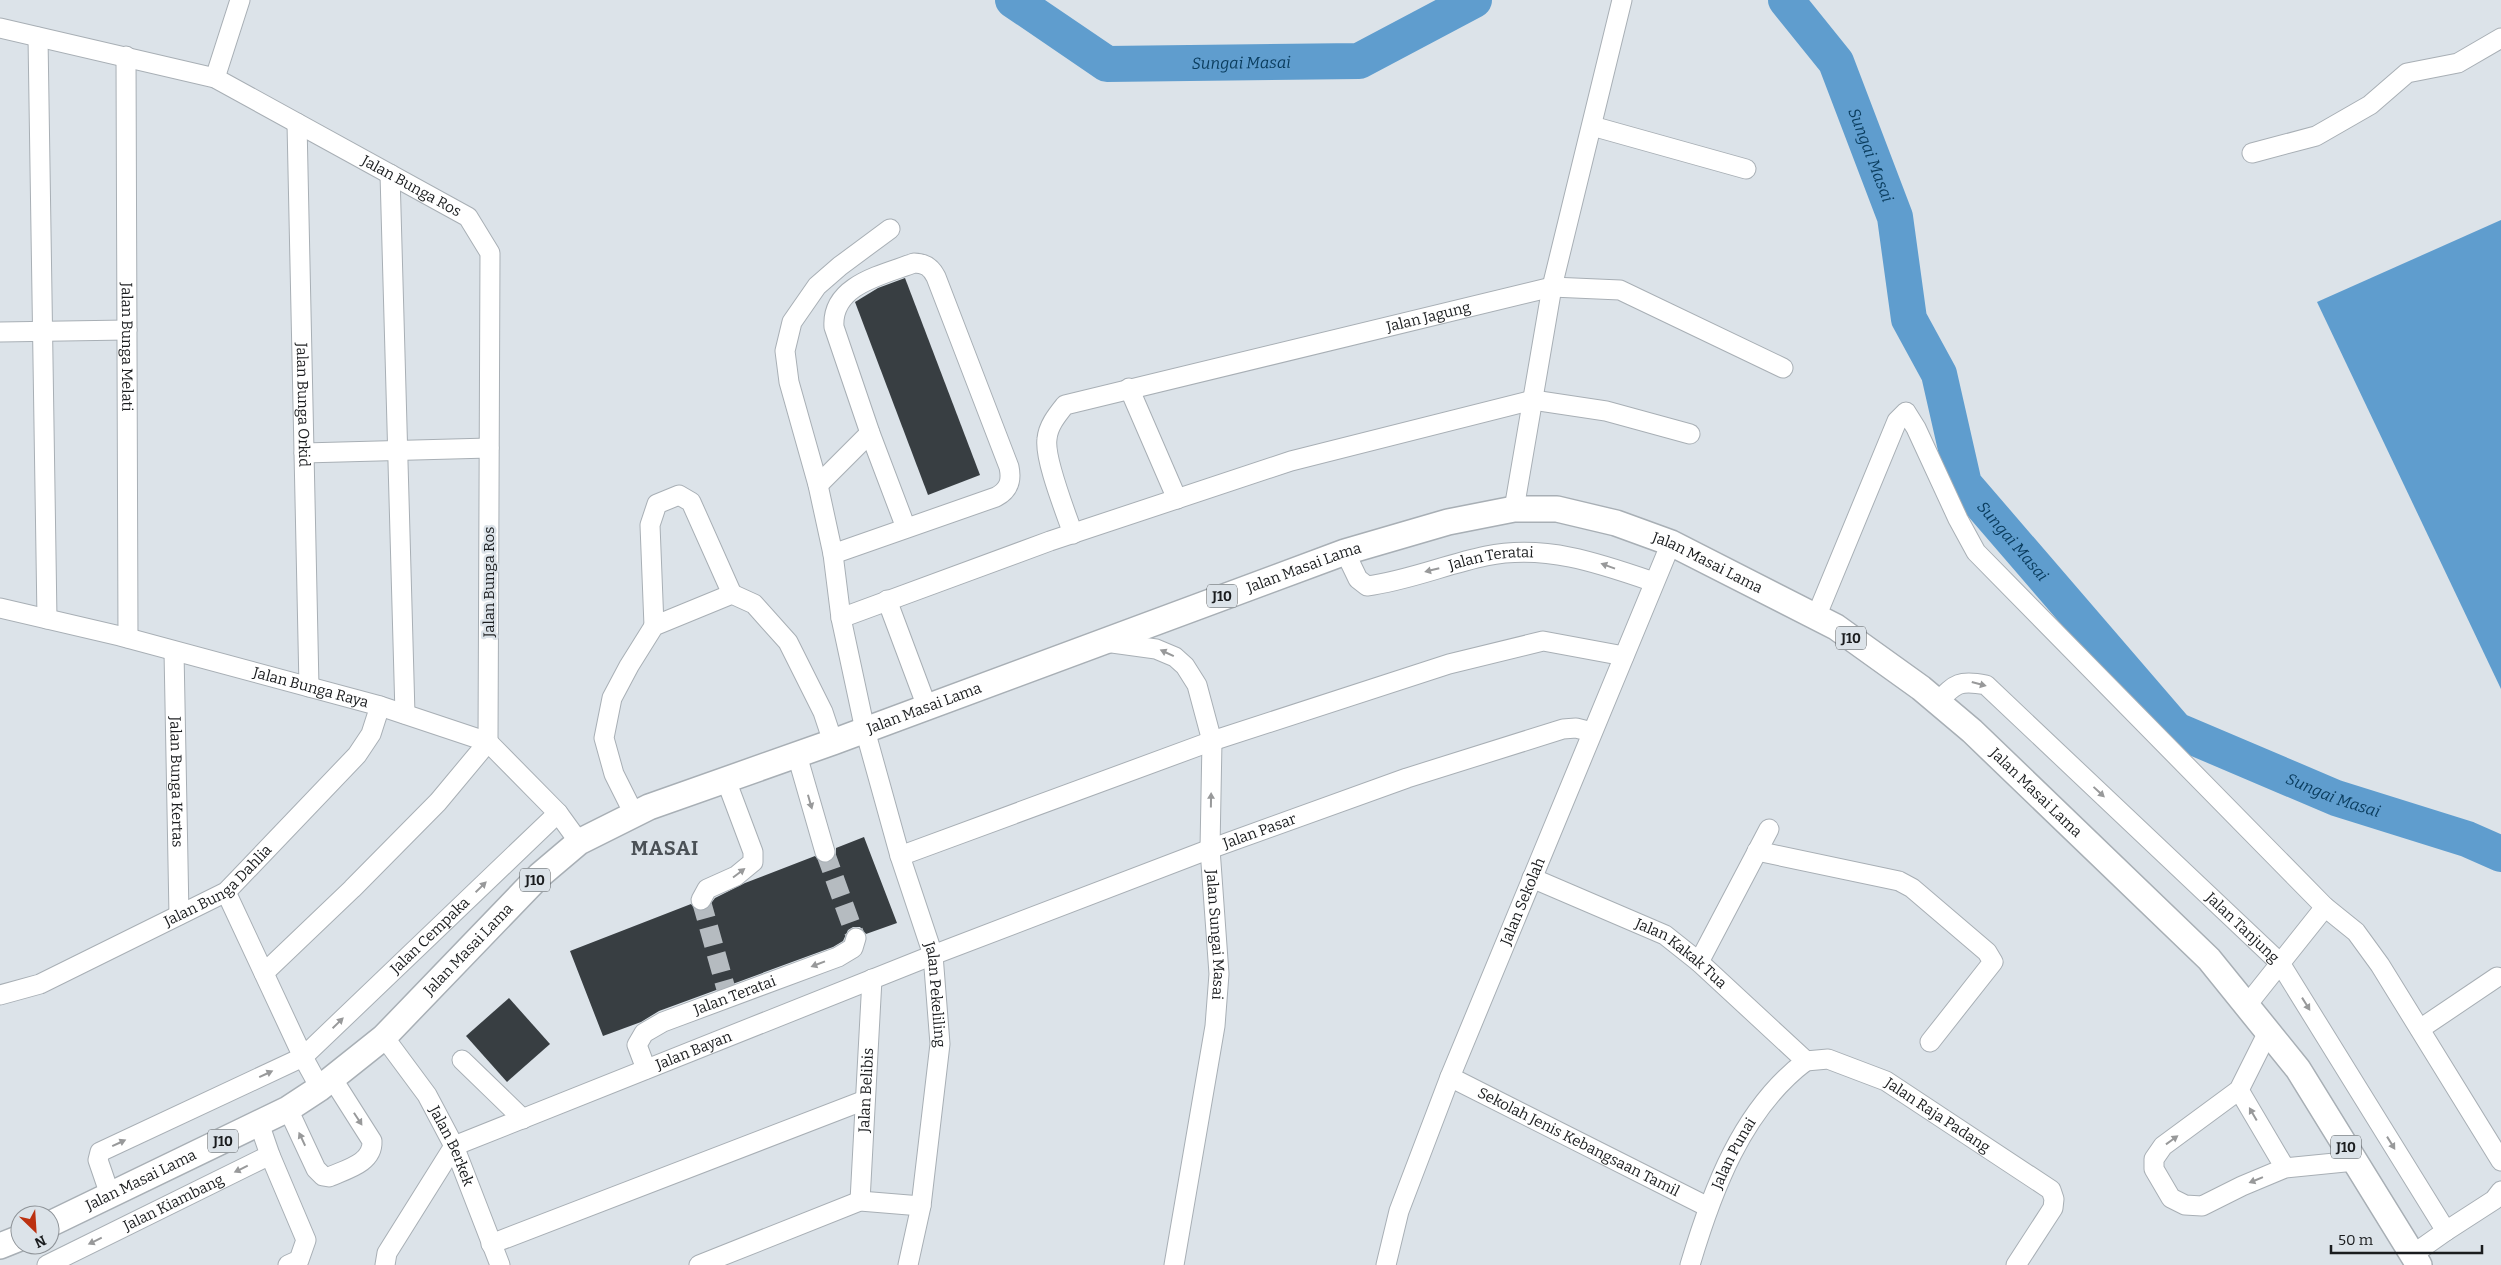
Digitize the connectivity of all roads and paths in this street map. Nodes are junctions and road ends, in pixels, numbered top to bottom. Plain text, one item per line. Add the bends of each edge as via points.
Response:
1 (240, 0) edge
2 (1622, 1) edge
3 (0, 28) edge
4 (38, 37) junction
5 (2501, 38) edge
6 (126, 56) junction
7 (215, 78) junction
8 (297, 123) junction
9 (1592, 126) junction
10 (2252, 153) dead end
11 (1746, 169) dead end
12 (390, 174) junction
13 (890, 229) dead end
14 (1552, 287) junction
15 (127, 330) junction
16 (0, 332) edge
17 (42, 332) junction
18 (1783, 368) dead end
19 (1129, 388) junction
20 (1533, 400) junction
21 (870, 433) junction
22 (1690, 434) dead end
23 (489, 448) junction
24 (398, 450) junction
25 (304, 453) junction
26 (818, 485) junction
27 (1177, 499) junction
28 (1514, 509) junction
29 (906, 528) junction
30 (1073, 534) junction
31 (1671, 543) junction
32 (1344, 552) junction
33 (833, 554) junction
34 (1654, 582) junction
35 (732, 594) junction
36 (887, 600) junction
37 (0, 608) edge
38 (1816, 617) junction
39 (841, 618) junction
40 (47, 619) junction
41 (654, 626) junction
42 (128, 638) junction
43 (1101, 642) junction
44 (174, 650) junction
45 (1624, 656) junction
46 (309, 687) junction
47 (1938, 702) junction
48 (380, 706) junction
49 (927, 707) junction
50 (405, 714) junction
51 (865, 730) junction
52 (1592, 732) junction
53 (1212, 741) junction
54 (488, 742) junction
55 (833, 742) junction
56 (796, 755) junction
57 (726, 780) junction
58 (558, 813) junction
59 (634, 814) junction
60 (1769, 829) dead end
61 (579, 842) junction
62 (1210, 849) junction
63 (1757, 851) junction
64 (825, 852) tunnel mouth
65 (900, 856) junction
66 (1532, 878) junction
67 (226, 892) junction
68 (701, 900) dead end
69 (2325, 907) junction
70 (179, 915) junction
71 (856, 938) dead end
72 (933, 955) junction
73 (1700, 962) junction
74 (2280, 963) junction
75 (264, 973) junction
76 (2497, 978) dead end
77 (872, 979) junction
78 (0, 995) edge
79 (2247, 1005) junction
80 (2420, 1029) junction
81 (2268, 1032) junction
82 (384, 1037) junction
83 (1930, 1042) dead end
84 (303, 1057) junction
85 (462, 1060) dead end
86 (1806, 1061) junction
87 (646, 1069) junction
88 (1450, 1077) junction
89 (326, 1083) junction
90 (2239, 1090) junction
91 (865, 1100) junction
92 (288, 1109) junction
93 (522, 1119) junction
94 (259, 1123) junction
95 (454, 1146) junction
96 (270, 1155) junction
97 (2501, 1160) edge
98 (2355, 1161) junction
99 (2285, 1168) junction
100 (2501, 1191) edge
101 (110, 1195) junction
102 (860, 1201) junction
103 (921, 1206) junction
104 (1708, 1207) junction
105 (60, 1219) edge
106 (2446, 1231) junction
107 (491, 1244) junction
108 (2416, 1260) edge
109 (47, 1265) edge
110 (288, 1265) edge
111 (385, 1265) edge
112 (500, 1265) edge
113 (699, 1265) edge
114 (908, 1265) edge
115 (1174, 1265) edge
116 (1386, 1265) edge
117 (1690, 1265) edge
118 (2016, 1265) edge

1 - 7 street
2 - 9 street
3 - 4 street, Jalan Bunga Ros
4 - 6 street, Jalan Bunga Ros
4 - 17 street
5 - 10 street via 2458,63 2408,72 2370,105 2316,136
6 - 7 street, Jalan Bunga Ros
6 - 15 street, Jalan Bunga Melati
7 - 8 street, Jalan Bunga Ros
8 - 12 street, Jalan Bunga Ros
8 - 25 street, Jalan Bunga Orkid
9 - 11 street
9 - 14 street
12 - 23 street, Jalan Bunga Ros via 468,217 490,253
12 - 24 street
13 - 26 street, Jalan Pekeliling via 817,286 792,322 787,337 785,365
14 - 18 street, Jalan Jagung via 1620,290
14 - 19 street, Jalan Jagung
14 - 20 street
15 - 17 street
15 - 42 street, Jalan Bunga Melati
16 - 17 street
17 - 40 street
19 - 27 street
19 - 30 street, Jalan Jagung via 1065,405 1053,420 1046,440 1052,470
20 - 22 street via 1606,411
20 - 27 street via 1292,461
20 - 28 street
21 - 26 street
21 - 29 street
21 - 29 street via 834,328 834,313 851,289 920,263 932,270 936,277 1011,477 1003,493 996,497
23 - 24 street
23 - 54 street, Jalan Bunga Ros
24 - 25 street
24 - 50 street
25 - 46 street, Jalan Bunga Orkid
26 - 33 street, Jalan Pekeliling
27 - 30 street
28 - 31 main road, Jalan Masai Lama / J10 via 1557,509 1616,523
28 - 32 main road, Jalan Masai Lama / J10 via 1448,522
29 - 33 street
30 - 36 street
31 - 34 street, Jalan Sekolah
31 - 38 main road, Jalan Masai Lama / J10
34 -> 32 street, Jalan Teratai via 1568,555 1516,552 1487,556 1367,586 1358,579
32 - 43 main road, Jalan Masai Lama / J10
33 - 39 street, Jalan Pekeliling
34 - 45 street, Jalan Sekolah
35 - 41 street
35 - 41 street via 691,502 679,495 657,504 650,526
35 - 55 street via 754,604 788,642 823,712
36 - 39 street
36 - 49 street
37 - 40 street, Jalan Bunga Raya
38 - 47 main road, Jalan Masai Lama / J10 via 1836,627
38 - 69 street via 1897,421 1906,412 1976,552
39 - 51 street, Jalan Pekeliling
40 - 42 street, Jalan Bunga Raya
41 - 59 street via 612,698 604,738 614,774
42 - 44 street, Jalan Bunga Raya
43 - 49 main road, Jalan Masai Lama / J10
53 -> 43 street, Jalan Sungai Masai via 1198,685 1175,657 1156,649
44 - 46 street, Jalan Bunga Raya
44 - 70 street, Jalan Bunga Kertas
45 - 52 street, Jalan Sekolah
45 - 53 street via 1543,641 1450,664
46 - 48 street, Jalan Bunga Raya
47 -> 74 street, Jalan Tanjung via 1952,686 1967,681 1986,685
47 - 79 main road, Jalan Masai Lama / J10 via 2209,958
48 - 50 street, Jalan Bunga Raya
48 - 67 street, Jalan Bunga Dahlia via 371,734 357,755
49 - 51 main road, Jalan Masai Lama / J10
50 - 54 street, Jalan Bunga Raya
51 - 55 main road, Jalan Masai Lama / J10
51 - 65 street, Jalan Pekeliling
52 - 62 street, Jalan Pasar via 1564,729 1407,778
52 - 66 street, Jalan Sekolah
62 -> 53 street, Jalan Sungai Masai
53 - 65 street
54 - 58 street, Jalan Bunga Raya
54 - 75 street via 438,802
55 - 56 main road, Jalan Masai Lama / J10
56 - 57 main road, Jalan Masai Lama / J10
56 -> 64 street
57 - 59 main road, Jalan Masai Lama / J10
68 -> 57 street via 707,890 736,876 752,862 753,852
58 - 61 street, Jalan Bunga Raya
84 -> 58 street, Jalan Cempaka
59 - 61 main road, Jalan Masai Lama / J10
60 - 63 street
61 - 82 main road, Jalan Masai Lama / J10 via 540,875
62 - 72 street, Jalan Pasar
62 - 115 street, Jalan Sungai Masai via 1219,974 1216,1026
63 - 73 street
63 - 83 street via 1899,881 1912,888 1987,952 1993,962
65 - 72 street, Jalan Pekeliling
66 - 73 street, Jalan Kakak Tua via 1665,935
66 - 88 street, Jalan Sekolah
67 - 70 street, Jalan Bunga Dahlia
67 - 75 street
69 - 74 street
69 - 80 street via 2356,932
70 - 78 street, Jalan Bunga Dahlia via 40,984
71 -> 87 street, Jalan Teratai via 853,948 838,956 728,993 663,1022 644,1034 637,1045
72 - 77 street, Jalan Bayan
72 - 103 street, Jalan Pekeliling via 940,1044
73 - 86 street, Jalan Kakak Tua
74 - 79 street
74 -> 106 street, Jalan Tanjung
75 - 84 street
76 - 80 street
77 - 87 street, Jalan Bayan
77 - 91 street, Jalan Belibis
79 - 81 main road, Jalan Masai Lama / J10
80 - 97 street
81 - 90 street
81 - 98 main road, Jalan Masai Lama / J10 via 2298,1069
82 - 89 main road, Jalan Masai Lama / J10
82 - 95 street, Jalan Berkek via 427,1095
84 - 89 street
101 -> 84 street, Jalan Cempaka via 98,1160 100,1152
85 - 93 street
86 - 104 street, Jalan Punai via 1793,1071 1748,1124
86 - 118 street, Jalan Raja Padang via 1828,1059 1886,1081 2051,1190 2053,1208
87 - 93 street, Jalan Bayan
88 - 104 street, Sekolah Jenis Kebangsaan Tamil
88 - 116 street, Jalan Sekolah via 1399,1211
89 - 92 main road, Jalan Masai Lama / J10
89 -> 92 street via 372,1140 372,1151 367,1158 329,1178 323,1176 316,1169
99 -> 90 street
99 -> 90 street via 2202,1206 2185,1206 2171,1198 2154,1169 2154,1159 2164,1146
91 - 102 street, Jalan Belibis
91 - 107 street
92 - 94 main road, Jalan Masai Lama / J10
93 - 95 street, Jalan Bayan
94 - 96 street
94 - 101 main road, Jalan Masai Lama / J10
95 - 107 street, Jalan Berkek
95 - 111 street via 387,1253
96 -> 109 street, Jalan Kiambang
96 - 110 street via 306,1240 299,1260
98 - 99 street
98 - 108 main road, Jalan Masai Lama / J10
100 - 106 street via 2494,1200
101 - 105 main road, Jalan Masai Lama / J10
102 - 103 street
102 - 113 street
103 - 114 street, Jalan Pekeliling
104 - 117 street, Jalan Punai
106 - 108 street
107 - 112 street, Jalan Berkek

